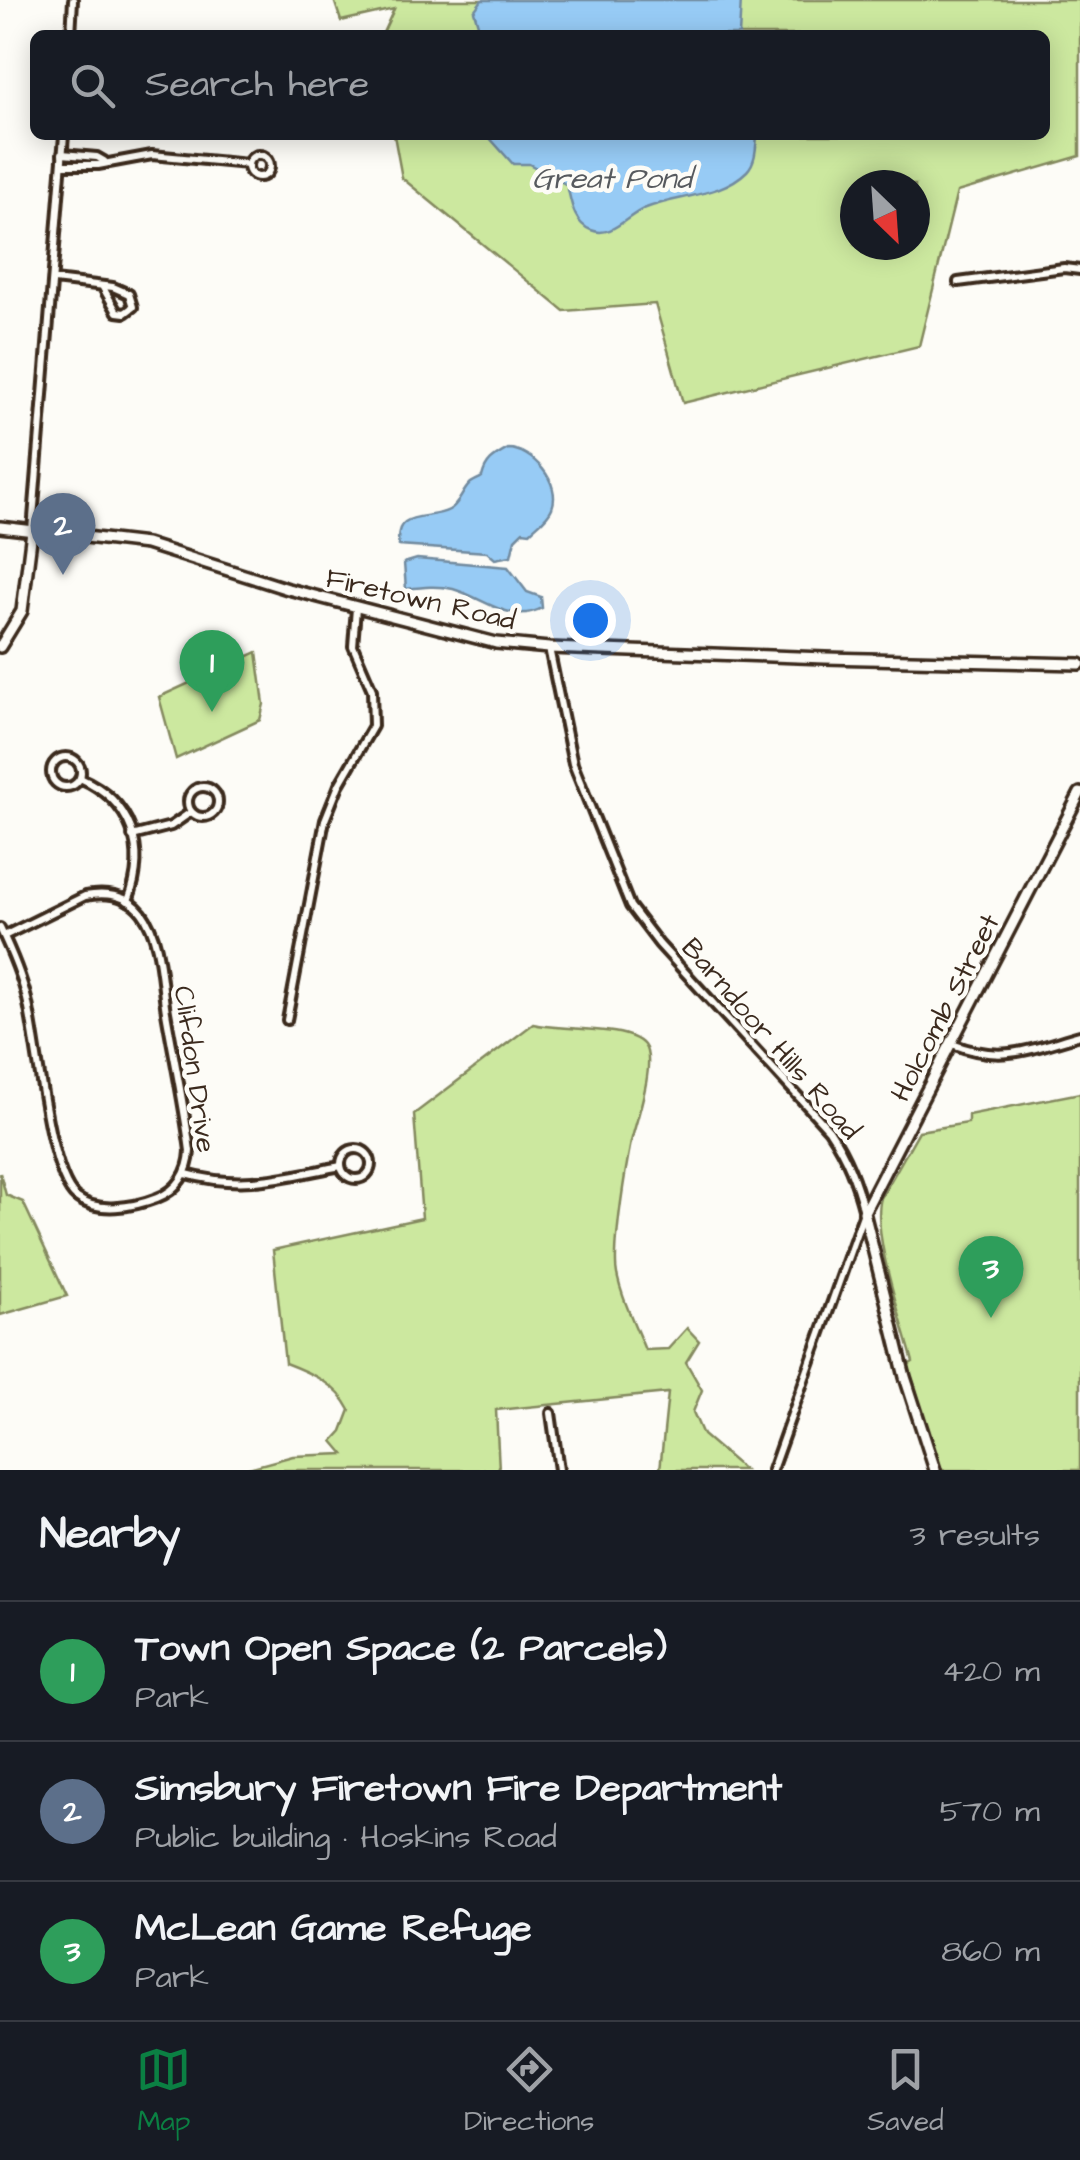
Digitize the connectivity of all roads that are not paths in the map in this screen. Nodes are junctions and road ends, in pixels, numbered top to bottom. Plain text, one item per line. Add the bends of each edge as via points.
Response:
1 (73, 0) edge
2 (70, 30) edge
3 (63, 140) edge
4 (62, 154) junction
5 (105, 161) junction
6 (248, 164) dead end
7 (62, 165) junction
8 (1080, 270) edge
9 (54, 280) junction
10 (958, 282) dead end
11 (102, 286) junction
12 (0, 527) edge
13 (32, 531) junction
14 (356, 608) junction
15 (0, 647) edge
16 (549, 648) junction
17 (1080, 664) edge
18 (80, 778) junction
19 (1080, 793) edge
20 (190, 812) junction
21 (132, 836) junction
22 (128, 901) junction
23 (0, 928) edge
24 (4, 936) junction
25 (287, 1020) dead end
26 (1080, 1035) edge
27 (952, 1044) junction
28 (341, 1166) junction
29 (186, 1174) junction
30 (864, 1212) junction
31 (551, 1413) dead end
32 (559, 1470) edge
33 (772, 1470) edge
34 (934, 1470) edge

1 - 2 street
3 - 4 street
4 - 5 street
4 - 7 street
5 - 6 street via 152,156
5 - 7 street
7 - 9 street
8 - 10 street
9 - 11 street
9 - 13 street
11 - 11 street via 129,294 133,307 117,312
12 - 13 street, Firetown Road
13 - 14 street, Firetown Road via 146,544
13 - 15 street via 22,611
14 - 16 street, Firetown Road via 471,638
14 - 25 street via 352,646 372,690 373,726 325,820
16 - 17 street, Firetown Road
16 - 30 street, Barndoor Hills Road via 574,764 630,906 829,1130 847,1156
18 - 18 street via 62,787 52,768 71,758
18 - 21 street via 109,794
19 - 27 street, Holcomb Street
20 - 20 street via 212,814 214,792 195,789 187,802
20 - 21 street via 171,826
21 - 22 street via 138,868
22 - 24 street via 106,893 85,896
22 - 29 street, Clifdon Drive via 150,928 188,1137
23 - 24 street, Clifdon Drive
24 - 29 street, Clifdon Drive via 27,997 56,1156 69,1188 96,1206 116,1206 161,1196
26 - 27 street via 992,1056
27 - 30 street, Holcomb Street
28 - 28 street via 359,1178 371,1160 360,1149 350,1150
28 - 29 street via 241,1183
30 - 33 street, Holcomb Street
30 - 34 street, Barndoor Hills Road
31 - 32 street

